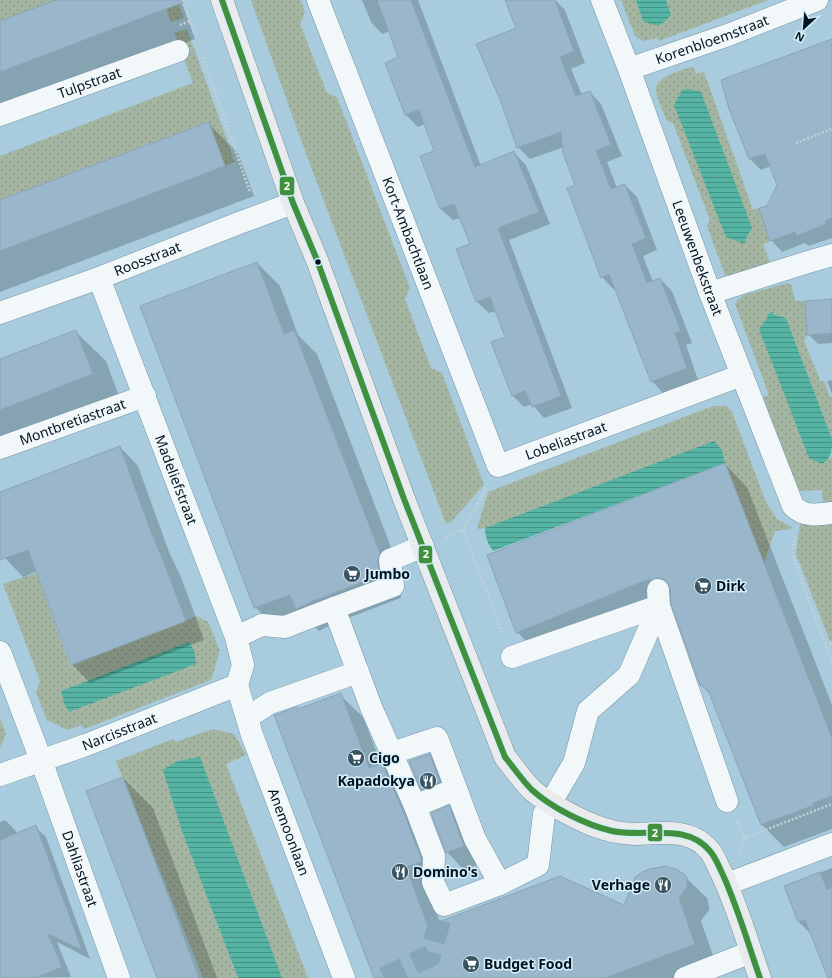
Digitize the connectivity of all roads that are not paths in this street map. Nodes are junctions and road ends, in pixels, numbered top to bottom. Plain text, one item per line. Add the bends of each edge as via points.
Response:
1 (222, 0) edge
2 (318, 0) edge
3 (602, 0) edge
4 (817, 0) edge
5 (178, 51) dead end
6 (629, 69) junction
7 (0, 115) edge
8 (293, 203) junction
9 (832, 256) edge
10 (99, 278) junction
11 (710, 293) junction
12 (0, 313) edge
13 (742, 375) junction
14 (145, 396) junction
15 (0, 448) edge
16 (498, 466) joint
17 (832, 513) edge
18 (424, 546) junction
19 (658, 598) junction
20 (334, 608) junction
21 (236, 637) junction
22 (0, 652) edge
23 (512, 657) road end
24 (358, 672) junction
25 (237, 685) junction
26 (247, 718) junction
27 (392, 753) junction
28 (41, 760) junction
29 (0, 775) edge
30 (456, 789) junction
31 (727, 801) road end
32 (551, 802) junction
33 (415, 806) junction
34 (832, 844) edge
35 (500, 884) junction
36 (727, 884) junction
37 (751, 952) junction
38 (116, 977) edge
39 (344, 978) edge
40 (684, 978) edge
41 (760, 978) edge

1 - 8 street
2 - 16 street, Kort-Ambachtlaan
3 - 6 street, Leeuwenbekstraat
4 - 6 street, Korenbloemstraat via 728,35
5 - 7 street, Tulpstraat
6 - 11 street, Leeuwenbekstraat
8 - 10 street, Roosstraat
8 - 18 street via 317,260 404,499
9 - 11 street
10 - 12 street, Roosstraat
10 - 14 street, Madeliefstraat
11 - 13 street, Leeuwenbekstraat
13 - 16 street, Lobeliastraat
13 - 17 street, Leeuwenbekstraat via 793,506 799,512 814,515
14 - 15 street, Montbretiastraat
14 - 21 street, Madeliefstraat
18 - 20 street via 390,560 393,586
18 - 32 street via 505,757 533,790
19 - 23 street
19 - 31 street
19 - 32 street via 629,675 588,711 574,763
20 - 21 street via 285,627 262,625
20 - 24 street
21 - 25 street, Madeliefstraat via 242,665
22 - 28 street, Dahliastraat
24 - 26 street via 270,703
24 - 27 street
25 - 26 street, Anemoonlaan
25 - 28 street, Narcisstraat via 86,745
26 - 39 street, Anemoonlaan
27 - 30 street via 437,738
27 - 33 street
28 - 29 street, Narcisstraat
28 - 38 street, Dahliastraat
30 - 33 street
30 - 35 street via 475,840
32 - 35 street via 544,814 538,865
32 - 36 street via 582,821 604,830 635,834 681,833 698,839 711,851
33 - 35 street via 434,856 432,882 444,906
34 - 36 street
36 - 37 street
37 - 40 street
37 - 41 street

